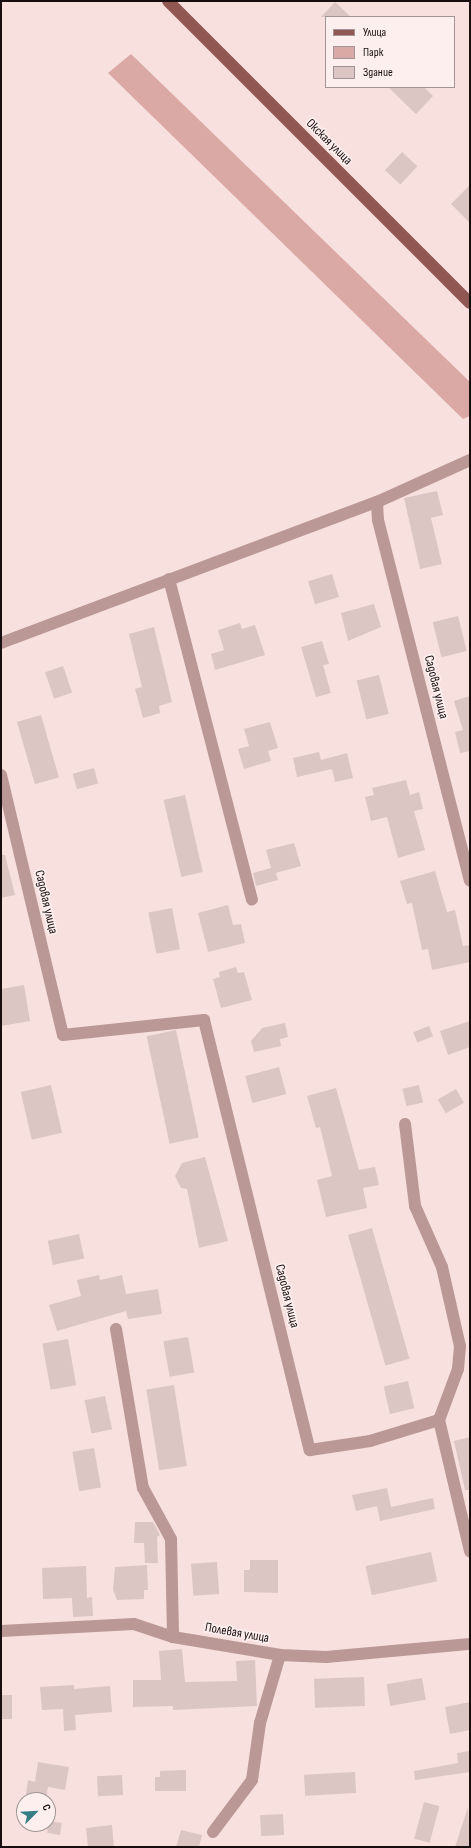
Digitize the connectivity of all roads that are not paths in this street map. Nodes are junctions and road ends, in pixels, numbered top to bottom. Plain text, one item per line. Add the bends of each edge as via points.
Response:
1 (168, 1) edge
2 (470, 303) edge
3 (470, 460) edge
4 (378, 502) junction
5 (169, 579) junction
6 (1, 643) edge
7 (1, 775) edge
8 (470, 880) edge
9 (252, 899) dead end
10 (404, 1124) dead end
11 (116, 1329) dead end
12 (470, 1367) edge
13 (458, 1369) junction
14 (439, 1420) junction
15 (470, 1551) edge
16 (1, 1631) edge
17 (173, 1637) junction
18 (470, 1644) edge
19 (280, 1655) junction
20 (213, 1832) dead end

1 - 2 main road, Окская улица
3 - 4 street
4 - 5 street
4 - 8 street, Садовая улица via 378,520
5 - 6 street
5 - 9 street
7 - 14 street, Садовая улица via 63,1035 204,1020 310,1450 370,1440
10 - 13 street via 415,1206 442,1267 450,1295 460,1346
11 - 17 street via 143,1488 170,1539
12 - 13 street
13 - 14 street
14 - 15 street
16 - 17 street, Полевая улица via 134,1624
17 - 19 street, Полевая улица
18 - 19 street, Полевая улица via 326,1657
19 - 20 street via 260,1723 252,1780

